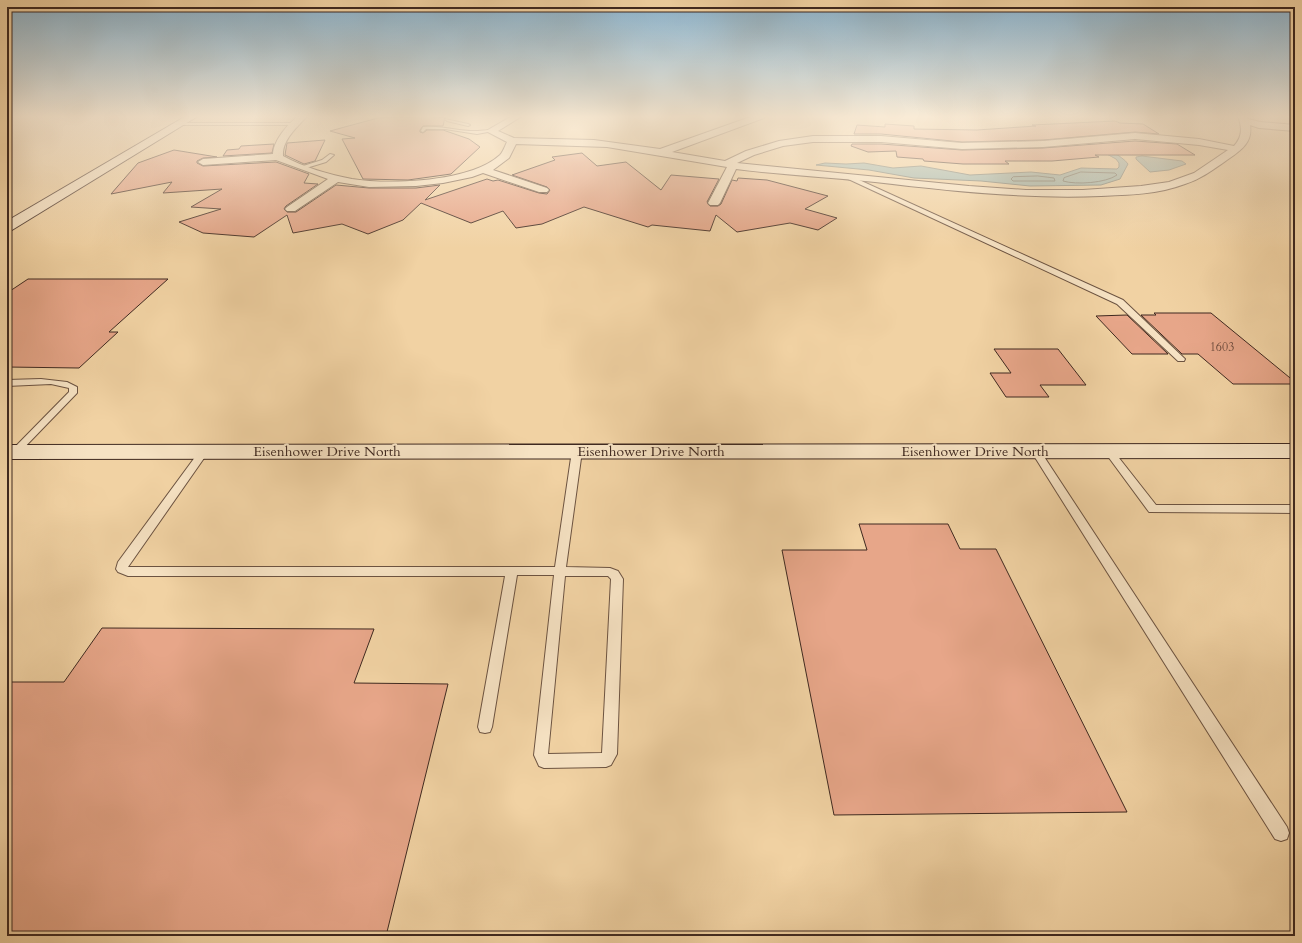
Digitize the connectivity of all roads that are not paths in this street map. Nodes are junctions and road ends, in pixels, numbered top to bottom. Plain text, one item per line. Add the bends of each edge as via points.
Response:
1 (119, 160) edge
2 (233, 160) edge
3 (282, 160) edge
4 (325, 160) edge
5 (501, 160) edge
6 (706, 160) edge
7 (740, 160) edge
8 (747, 160) edge
9 (1221, 160) edge
10 (203, 162) dead end
11 (733, 165) junction
12 (303, 167) junction
13 (483, 170) junction
14 (846, 176) junction
15 (337, 178) junction
16 (543, 190) dead end
17 (714, 203) dead end
18 (291, 209) dead end
19 (7, 227) edge
20 (1180, 359) dead end
21 (7, 382) edge
22 (204, 451) junction
23 (577, 451) junction
24 (1036, 451) junction
25 (1109, 451) junction
26 (1295, 451) edge
27 (11, 452) edge
28 (1295, 509) edge
29 (512, 572) junction
30 (560, 572) junction
31 (485, 727) dead end
32 (1281, 833) dead end

1 - 19 street
2 - 10 street
3 - 12 street
4 - 12 lane
5 - 13 street
6 - 11 street
7 - 11 street
8 - 11 street
9 - 14 street via 1184,181 1147,189 1098,193 1008,193
11 - 14 street
11 - 17 street
12 - 15 street
13 - 15 street via 445,180 410,184 366,184
13 - 16 street
14 - 20 lane via 1120,302
15 - 18 street
21 - 27 lane via 68,383 73,387 73,393
22 - 23 street, Eisenhower Drive North
22 - 27 street, Eisenhower Drive North
22 - 29 lane via 122,565 122,569 128,572
23 - 24 street, Eisenhower Drive North
23 - 30 lane
24 - 25 street, Eisenhower Drive North
24 - 32 lane
25 - 26 street, Eisenhower Drive North
25 - 28 lane via 1153,509
29 - 30 lane
29 - 31 lane
30 - 30 lane via 610,572 617,579 610,754 606,760 544,761 540,755

